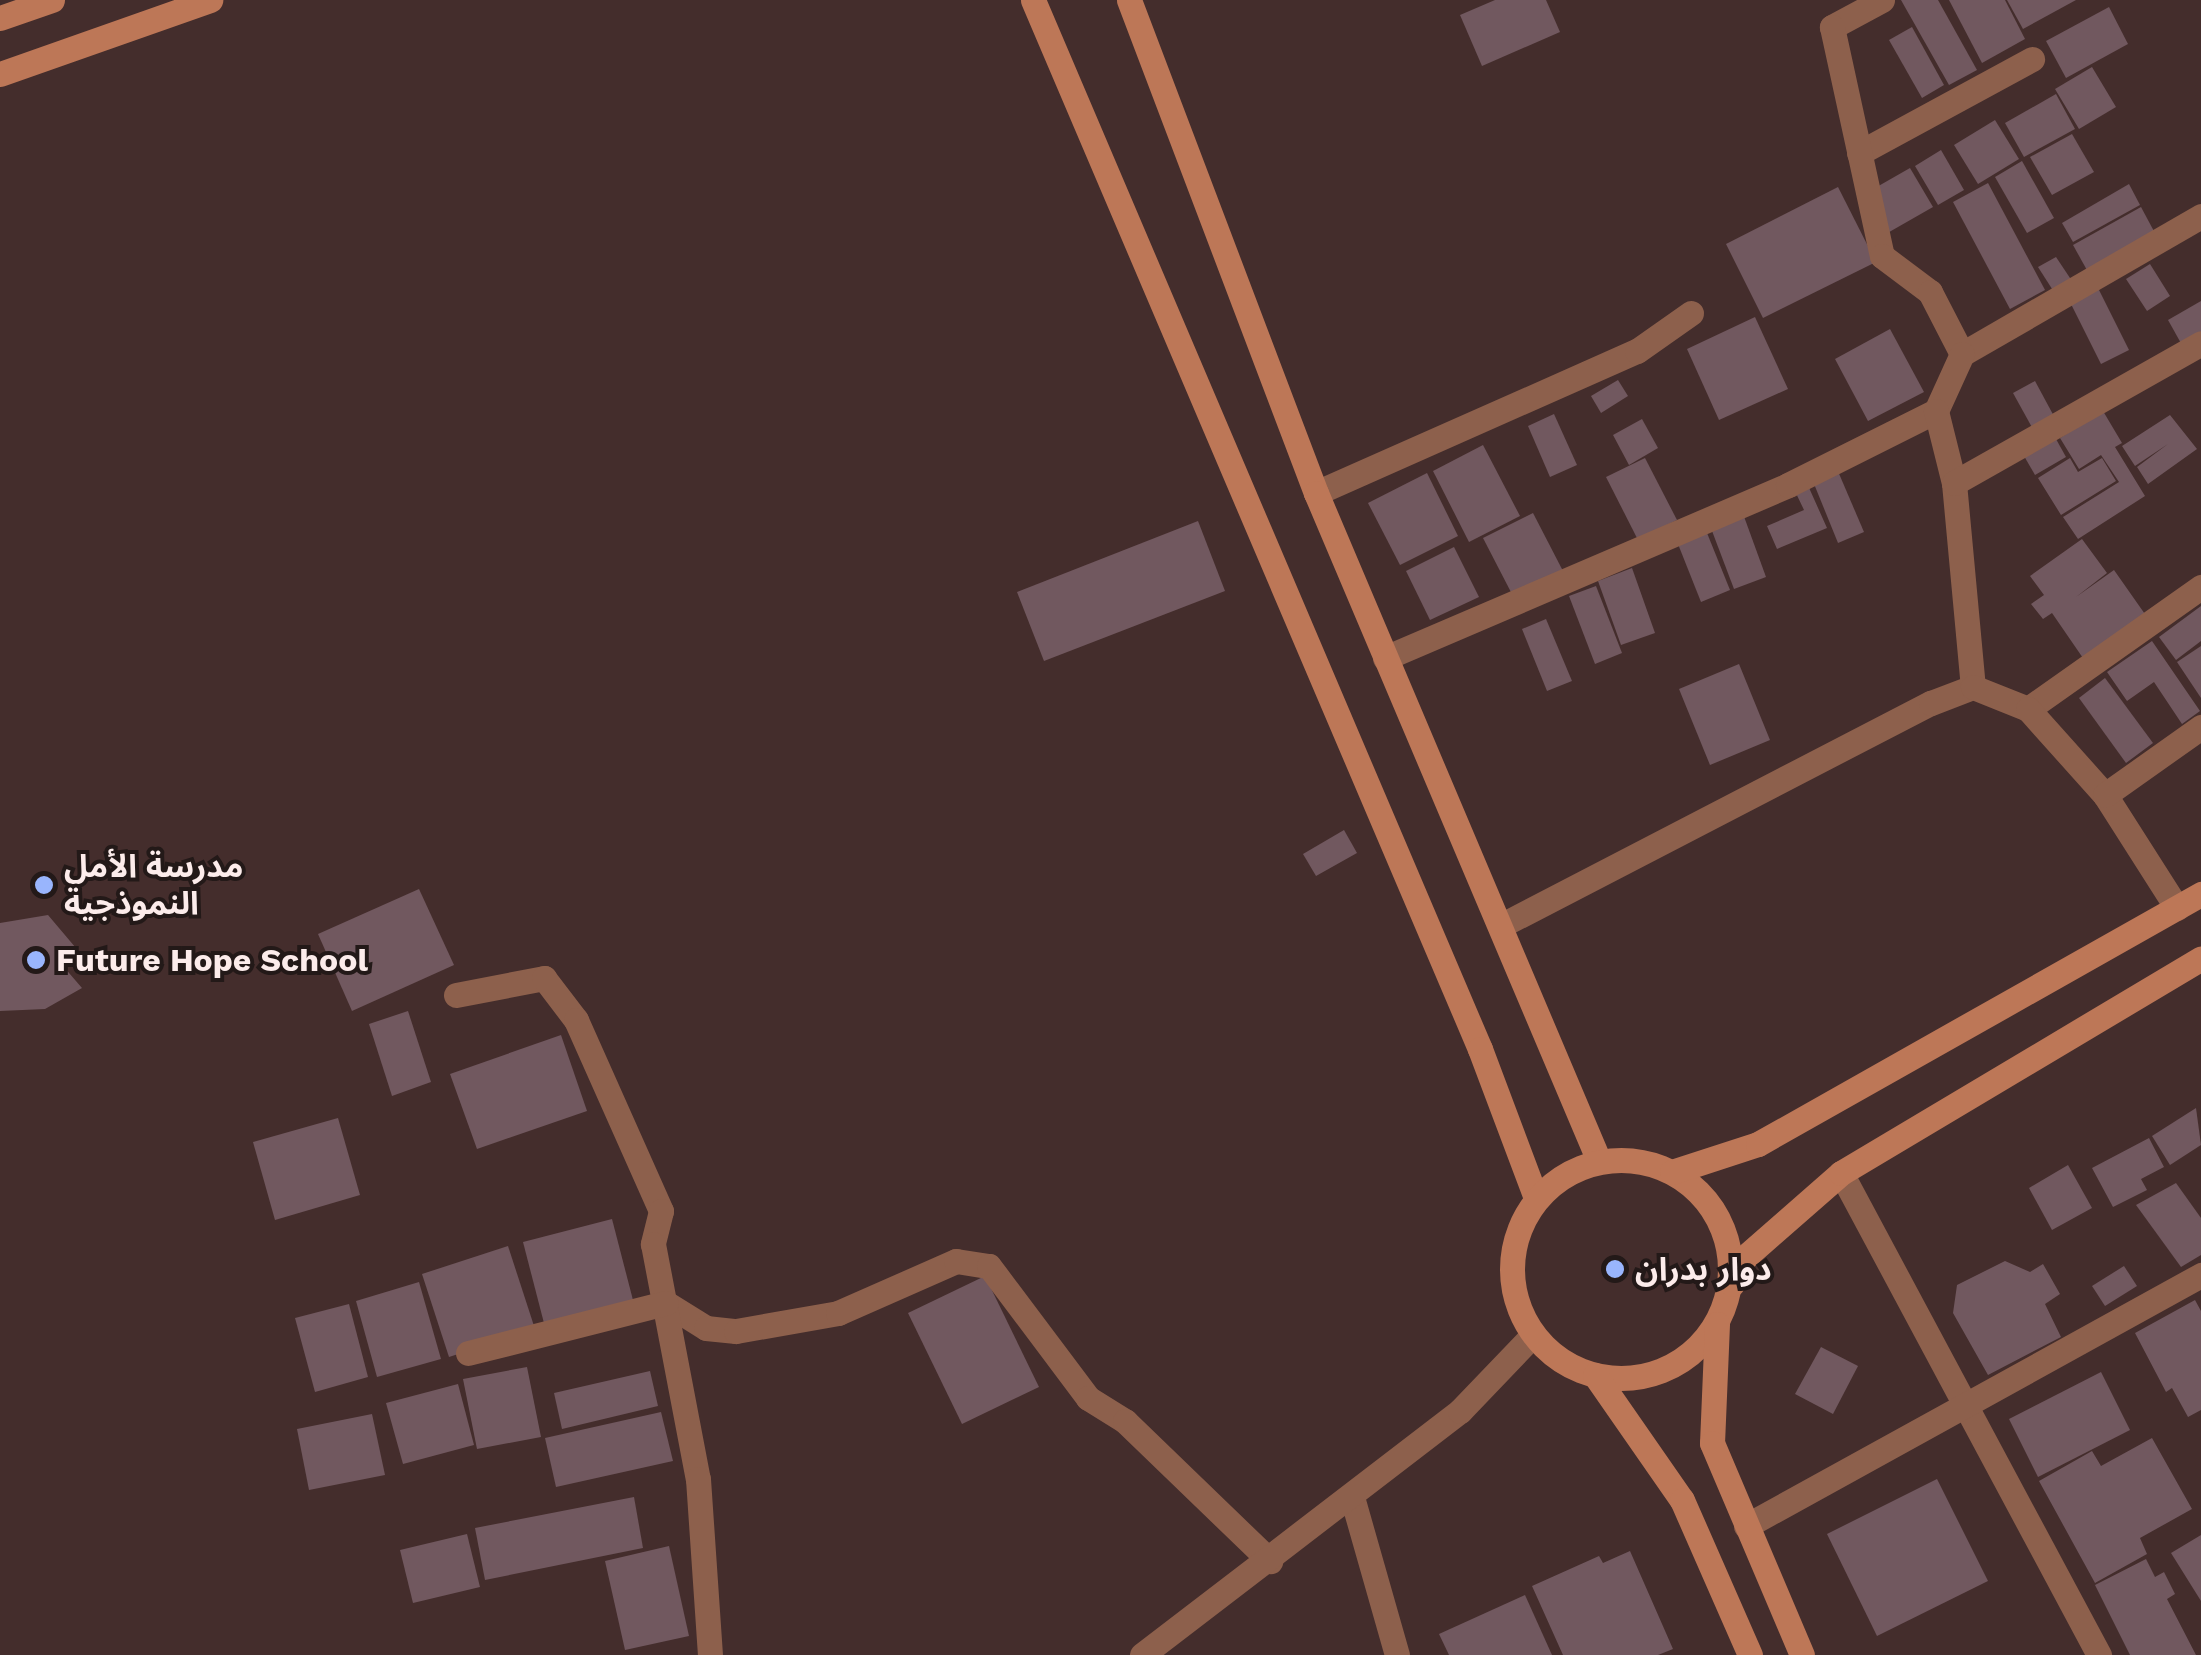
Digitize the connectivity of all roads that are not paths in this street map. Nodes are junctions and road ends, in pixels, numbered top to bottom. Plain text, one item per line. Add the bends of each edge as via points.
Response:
1 (52, 0) edge
2 (210, 0) edge
3 (1033, 0) edge
4 (1129, 0) edge
5 (1882, 0) edge
6 (0, 18) edge
7 (2032, 59) dead end
8 (0, 74) edge
9 (1859, 154) junction
10 (2201, 216) edge
11 (1690, 313) dead end
12 (2201, 343) edge
13 (1962, 354) junction
14 (1936, 411) junction
15 (1954, 483) junction
16 (1316, 493) junction
17 (2201, 587) edge
18 (1385, 658) junction
19 (1973, 687) junction
20 (2028, 709) junction
21 (2201, 728) edge
22 (2105, 795) junction
23 (2201, 894) edge
24 (2177, 908) junction
25 (1500, 926) junction
26 (2200, 960) edge
27 (456, 995) dead end
28 (1598, 1161) junction
29 (1672, 1172) junction
30 (1841, 1173) junction
31 (1536, 1198) junction
32 (2201, 1275) edge
33 (666, 1303) junction
34 (1723, 1305) junction
35 (1533, 1335) junction
36 (468, 1353) dead end
37 (1596, 1375) junction
38 (1963, 1404) junction
39 (1352, 1498) junction
40 (1746, 1526) junction
41 (1270, 1561) junction
42 (710, 1655) edge
43 (1142, 1655) edge
44 (1397, 1655) edge
45 (1750, 1655) edge
46 (1802, 1655) edge
47 (2098, 1655) edge

1 - 6 main road
2 - 8 main road
3 - 31 main road via 1480,1049
4 - 16 main road
5 - 9 street via 1832,27
7 - 9 street
9 - 13 street via 1882,256 1930,292
10 - 13 street
11 - 16 street via 1637,351
12 - 15 street
13 - 14 street
14 - 15 street
14 - 18 street via 1788,484
15 - 19 street
16 - 18 main road
17 - 20 street
18 - 25 main road
19 - 20 street
19 - 25 street via 1932,702
20 - 22 street
21 - 22 street
22 - 24 street
23 - 24 main road
24 - 29 main road via 1758,1144
25 - 28 main road
26 - 30 main road
27 - 33 street via 544,978 576,1020 662,1211 653,1244
28 - 29 main road
28 - 31 main road via 1564,1174
29 - 34 main road via 1696,1188 1726,1236
30 - 34 main road via 1744,1258
30 - 38 street
31 - 35 main road via 1518,1230 1510,1266 1516,1302
32 - 38 street
33 - 36 street
33 - 41 street via 706,1328 736,1331 838,1313 956,1262 989,1266 1088,1398 1125,1422
33 - 42 street via 698,1479
34 - 37 main road via 1691,1350 1653,1373
34 - 40 main road via 1708,1415 1712,1443
35 - 37 main road via 1560,1361
35 - 39 street via 1460,1412
37 - 45 main road via 1682,1500
38 - 40 street
38 - 47 street
39 - 41 street
39 - 44 street
40 - 46 main road
41 - 43 street

